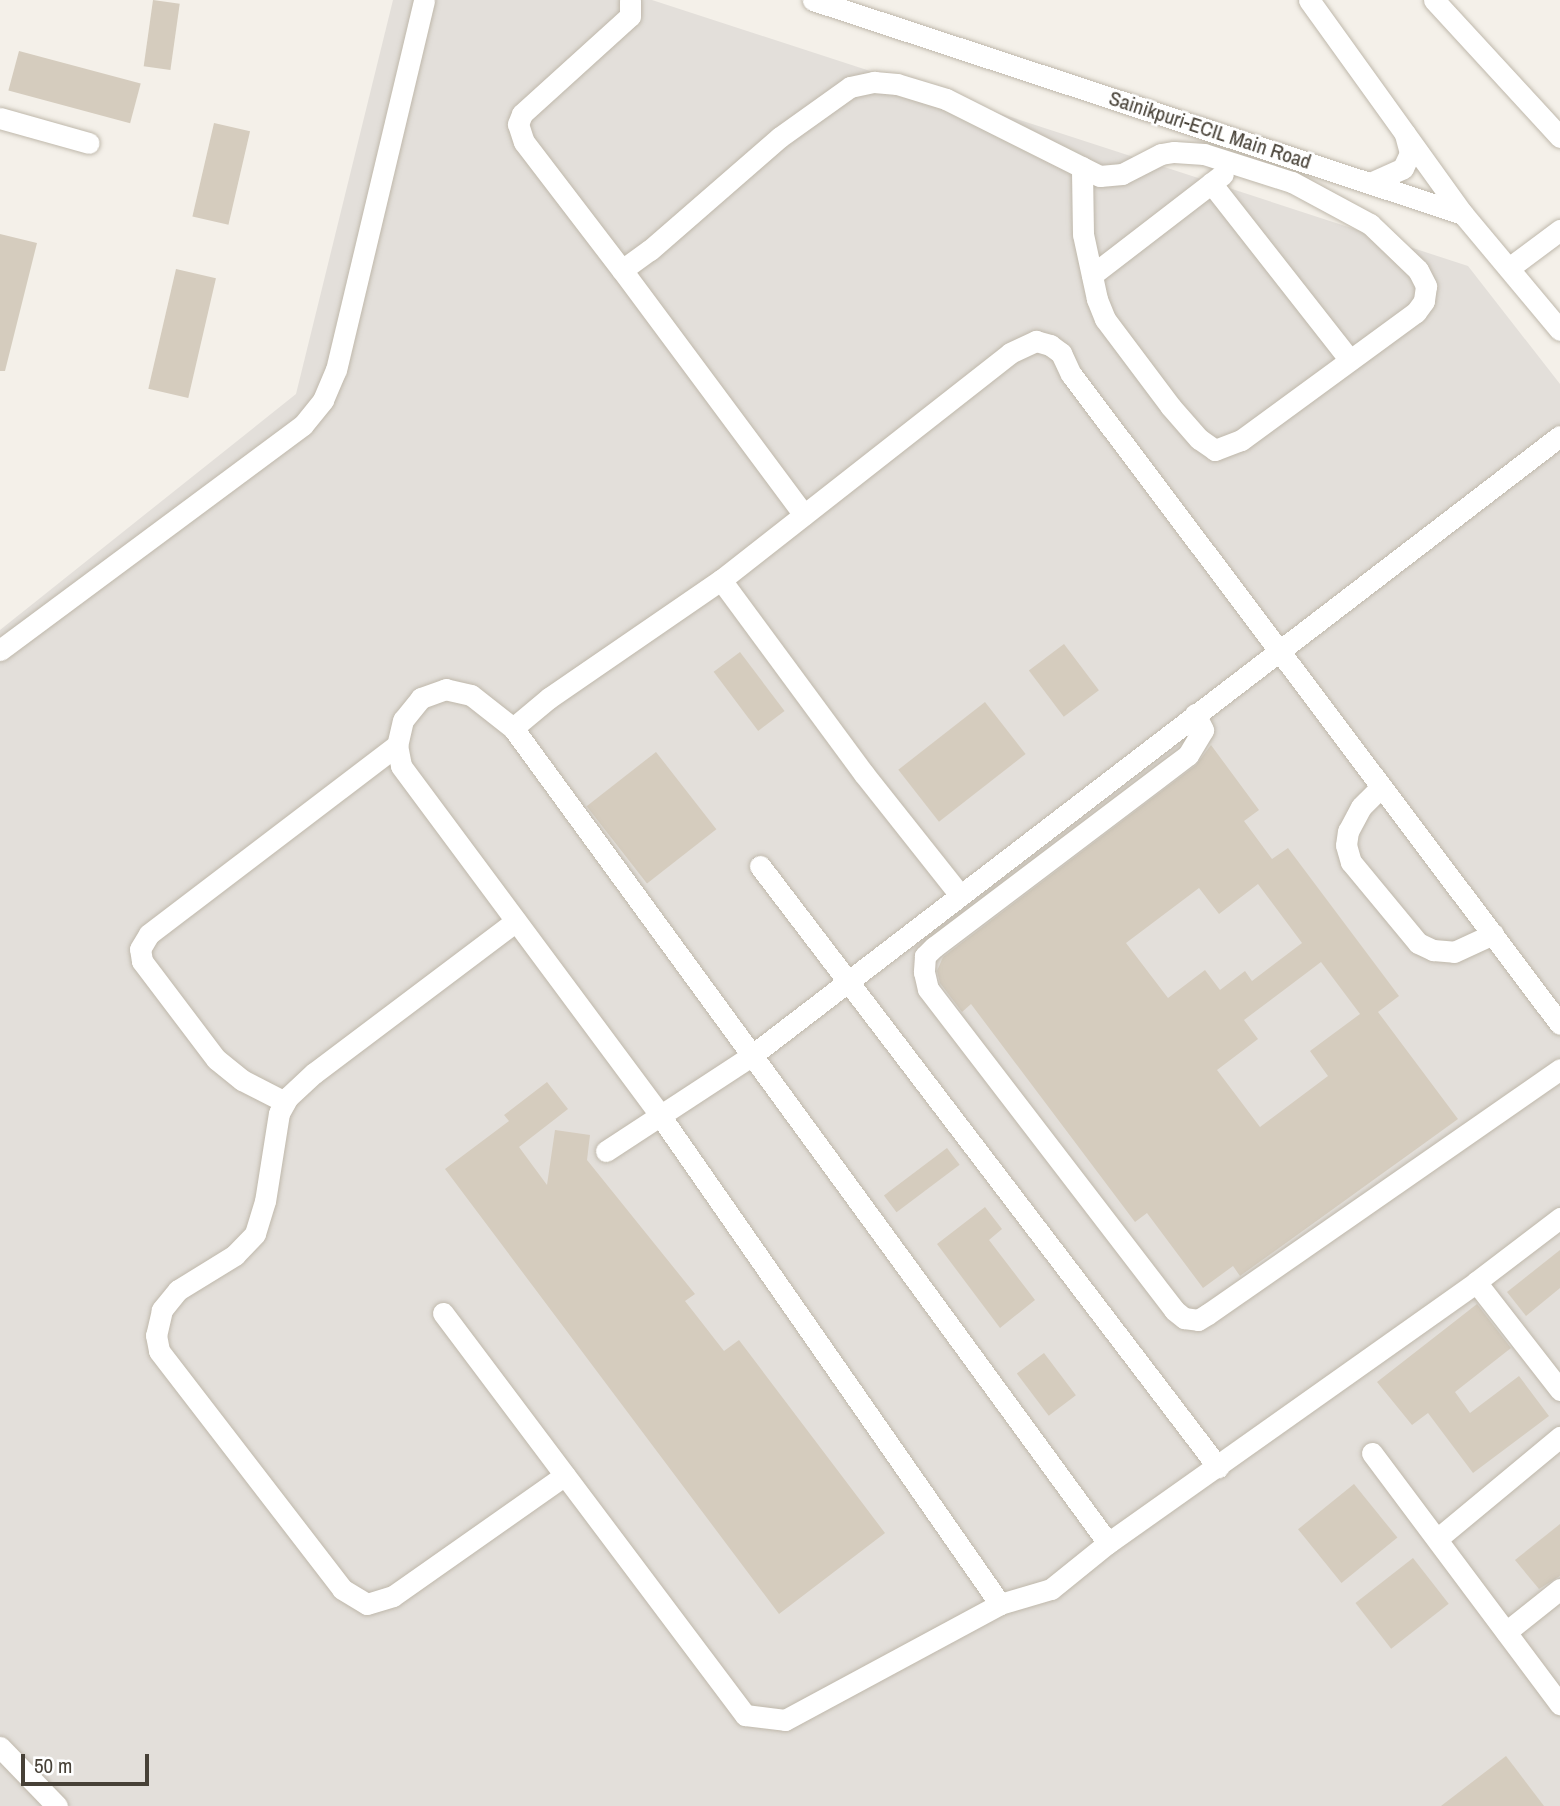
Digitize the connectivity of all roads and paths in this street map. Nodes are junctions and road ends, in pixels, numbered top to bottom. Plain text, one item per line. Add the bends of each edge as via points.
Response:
1 (424, 0) edge
2 (630, 0) edge
3 (813, 0) edge
4 (1309, 0) edge
5 (1434, 0) edge
6 (0, 118) edge
7 (1404, 132) junction
8 (1560, 137) edge
9 (89, 143) dead end
10 (1235, 164) junction
11 (1082, 167) junction
12 (1211, 183) junction
13 (1370, 183) junction
14 (1463, 214) junction
15 (1560, 230) edge
16 (1509, 268) junction
17 (622, 270) junction
18 (1092, 275) junction
19 (1560, 330) edge
20 (1350, 360) junction
21 (1560, 436) edge
22 (804, 515) junction
23 (721, 580) junction
24 (0, 650) edge
25 (1279, 650) junction
26 (1195, 714) junction
27 (513, 728) junction
28 (397, 745) junction
29 (1381, 787) junction
30 (760, 866) dead end
31 (959, 894) junction
32 (516, 921) junction
33 (1493, 934) junction
34 (846, 980) junction
35 (1560, 1024) edge
36 (751, 1056) junction
37 (1560, 1069) edge
38 (285, 1102) junction
39 (659, 1114) junction
40 (606, 1151) dead end
41 (1560, 1217) edge
42 (1476, 1282) junction
43 (443, 1313) dead end
44 (1560, 1390) edge
45 (1560, 1437) edge
46 (1372, 1453) dead end
47 (1218, 1467) junction
48 (565, 1475) junction
49 (1437, 1539) junction
50 (1108, 1543) junction
51 (1560, 1589) edge
52 (1000, 1604) junction
53 (1506, 1632) junction
54 (1560, 1704) edge
55 (0, 1747) edge
56 (57, 1806) edge

1 - 24 street via 336,370 323,400 303,425
2 - 17 street via 630,16 522,114 518,124 524,142
3 - 13 street, Sainikpuri-ECIL Main Road
4 - 7 street
5 - 8 street
6 - 9 street
7 - 13 street via 1410,153 1402,168
7 - 14 street
10 - 11 street via 1204,154 1174,152 1112,176
10 - 12 street
10 - 20 street via 1292,182 1370,224 1418,270 1426,286 1424,301 1416,312
11 - 17 street via 946,99 897,84 850,87 780,137
11 - 18 street via 1080,213
12 - 18 street
12 - 20 street
13 - 14 street, Sainikpuri-ECIL Main Road
14 - 16 street
15 - 16 street
16 - 19 street
17 - 22 street
18 - 20 street via 1105,319 1171,407 1215,450 1241,440
21 - 25 street
22 - 23 street
22 - 25 street via 1010,353 1036,341 1061,353 1071,374
23 - 27 street
23 - 31 street
25 - 26 street
25 - 29 street
26 - 31 street
26 - 37 street via 1203,730 1188,755 933,947 925,957 924,972 928,989 1174,1310 1184,1318 1198,1320 1208,1314
27 - 28 street via 471,695 446,689 421,698 402,720
27 - 36 street
28 - 32 street via 401,766
28 - 38 street via 149,934 140,949 142,961 216,1059 242,1080
29 - 33 street
29 - 33 street via 1361,807 1348,831 1346,845 1352,862 1418,943 1454,952
30 - 34 street
31 - 34 street
32 - 38 street via 314,1073
32 - 39 street
33 - 35 street
34 - 36 street
34 - 47 street
36 - 39 street
36 - 50 street
38 - 48 street via 255,1234 235,1255 177,1290 163,1310 156,1335 159,1351 342,1589 367,1604 393,1597
39 - 40 street
39 - 52 street
41 - 42 street
42 - 44 street
42 - 47 street
43 - 48 street
45 - 49 street
46 - 49 street
47 - 50 street
48 - 52 street via 745,1715 785,1720
49 - 53 street
50 - 52 street via 1051,1589
51 - 53 street
53 - 54 street
55 - 56 street

